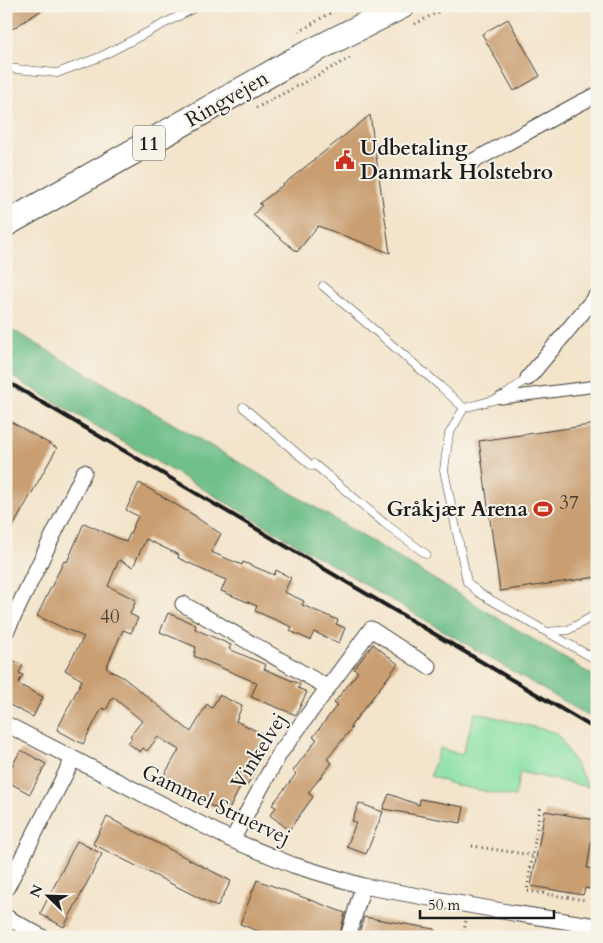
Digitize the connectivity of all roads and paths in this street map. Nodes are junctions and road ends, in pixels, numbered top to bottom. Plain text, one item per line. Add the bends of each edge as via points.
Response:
1 (198, 6) edge
2 (379, 6) edge
3 (449, 6) edge
4 (404, 17) edge
5 (356, 55) dead end
6 (291, 62) junction
7 (6, 68) edge
8 (597, 95) edge
9 (251, 111) dead end
10 (468, 164) dead end
11 (6, 224) edge
12 (323, 286) dead end
13 (597, 295) edge
14 (528, 378) joint
15 (597, 386) edge
16 (501, 398) junction
17 (243, 407) dead end
18 (464, 408) junction
19 (84, 472) dead end
20 (426, 554) dead end
21 (183, 604) dead end
22 (597, 614) edge
23 (6, 632) edge
24 (547, 632) junction
25 (597, 660) edge
26 (429, 667) dead end
27 (327, 687) junction
28 (6, 724) edge
29 (73, 759) junction
30 (540, 808) dead end
31 (232, 840) junction
32 (472, 846) dead end
33 (535, 855) junction
34 (363, 886) junction
35 (6, 889) edge
36 (585, 900) dead end
37 (6, 917) edge
38 (597, 926) edge
39 (42, 937) edge
40 (348, 937) edge

1 - 7 lane via 100,57 57,73
2 - 6 main road, Ringvejen / 11
3 - 4 path
4 - 6 main road, Ringvejen / 11
5 - 9 path
6 - 11 main road, Ringvejen / 11
8 - 10 street
12 - 18 lane
13 - 14 street
14 - 16 lane
15 - 16 street
16 - 18 lane
17 - 20 lane
18 - 24 lane via 449,434 444,470 468,582 479,593
19 - 23 street
21 - 27 street
22 - 24 lane via 568,630
24 - 25 lane
26 - 27 street, Vinkelvej via 371,629
27 - 31 street, Vinkelvej via 280,753
28 - 29 street, Gammel Struervej
29 - 31 street, Gammel Struervej
29 - 35 street
30 - 33 path
31 - 34 street, Gammel Struervej via 293,865
32 - 33 path
33 - 36 path via 527,891
34 - 38 street, Gammel Struervej
34 - 40 street
37 - 39 street

